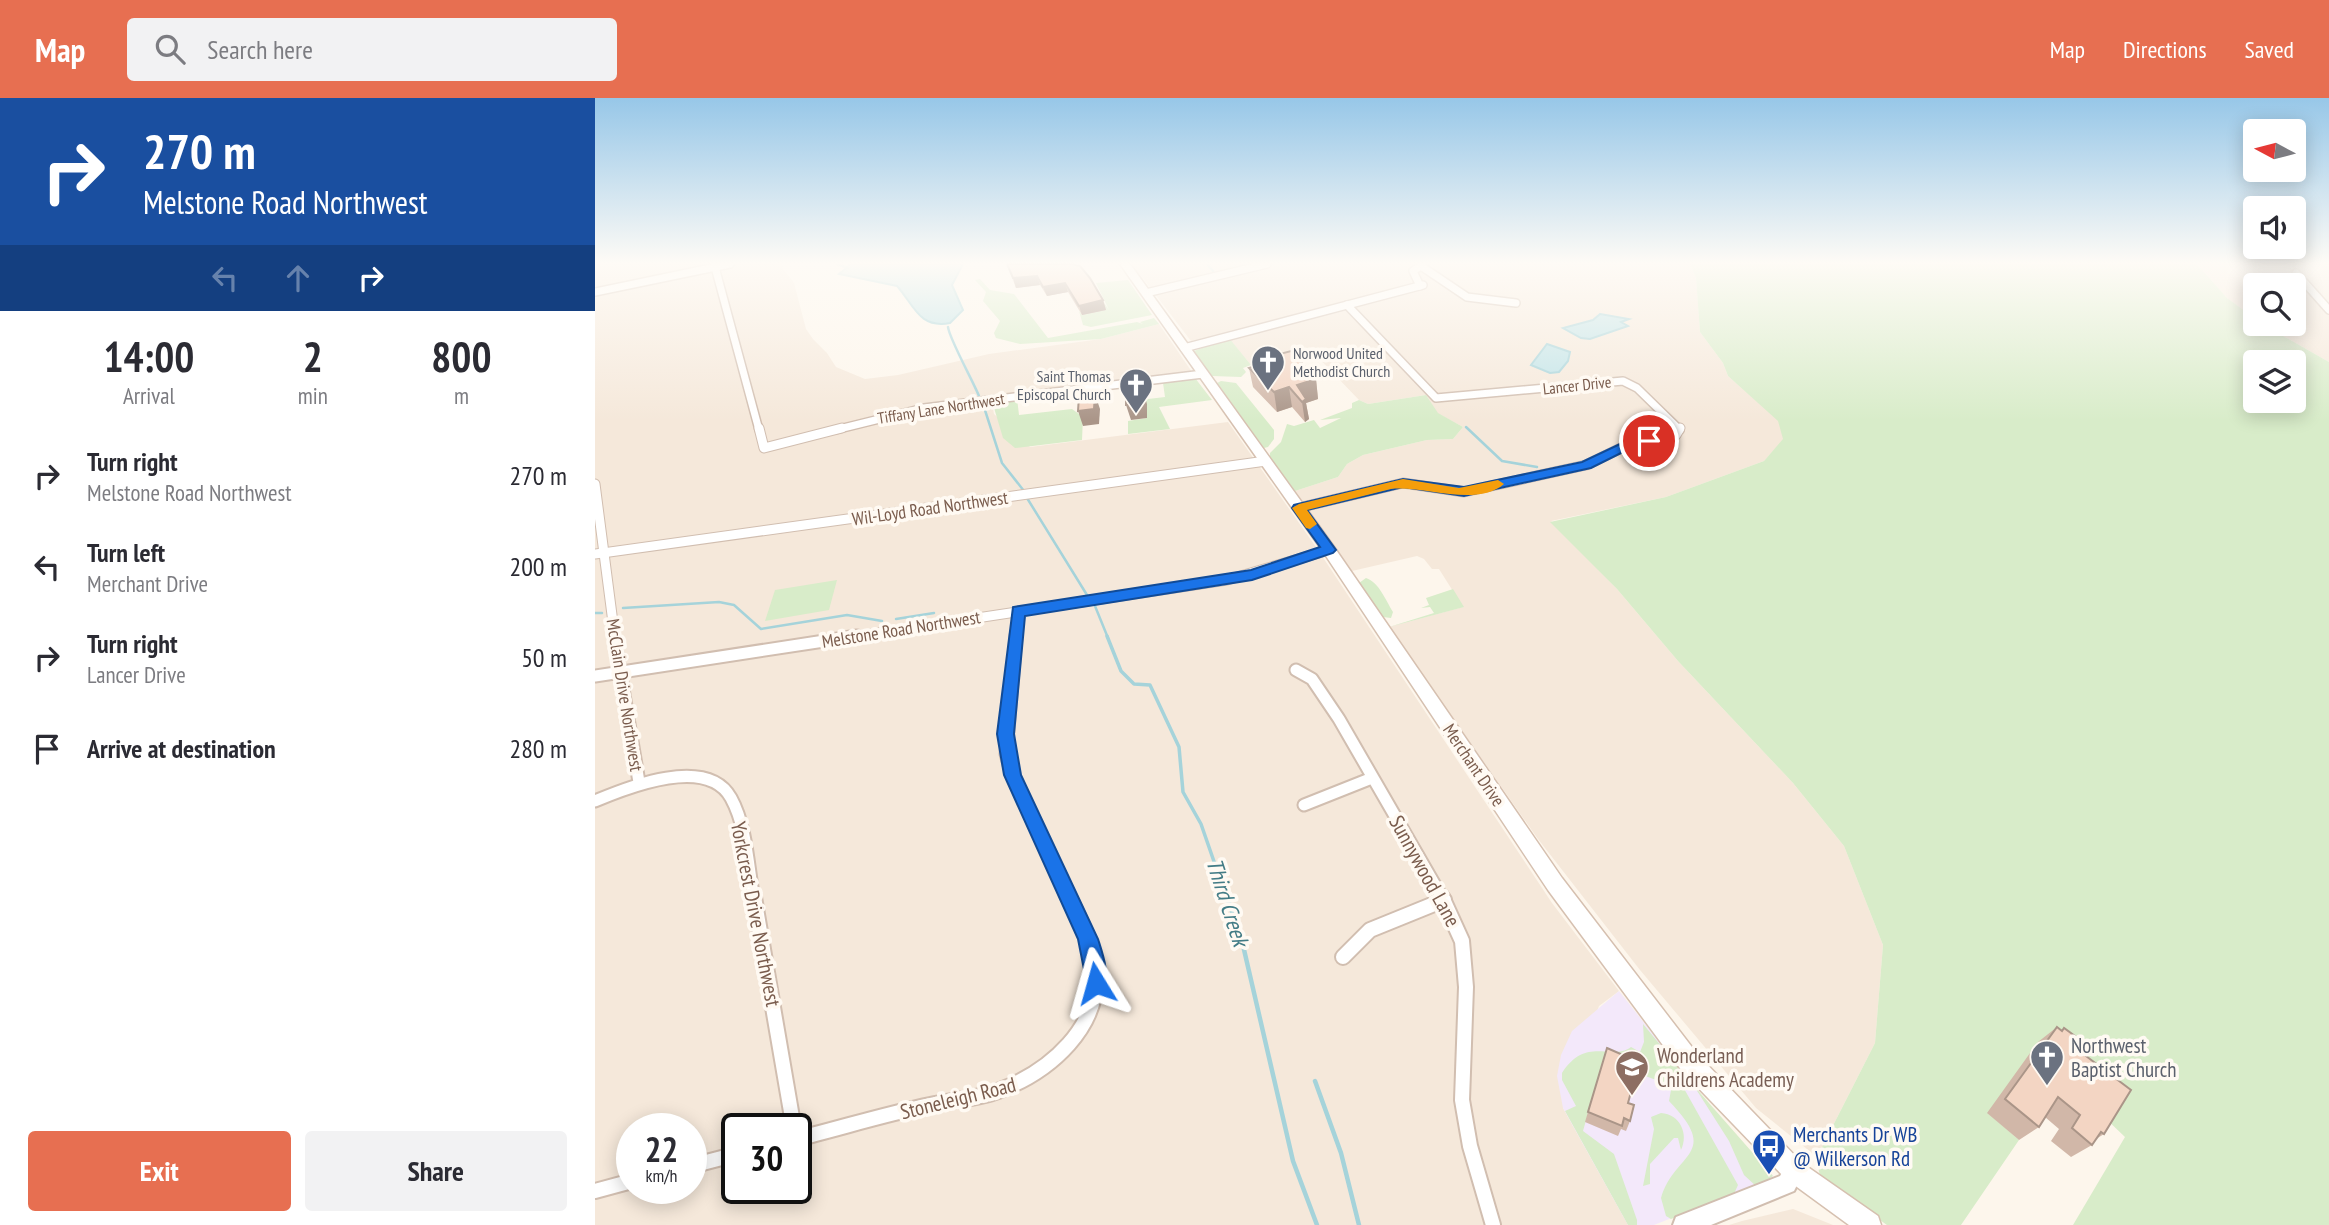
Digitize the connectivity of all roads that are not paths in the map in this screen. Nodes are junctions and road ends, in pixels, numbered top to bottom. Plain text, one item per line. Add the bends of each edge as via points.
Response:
1 (728, 317) edge
2 (1162, 317) edge
3 (1303, 317) edge
4 (1358, 317) edge
5 (1184, 348) junction
6 (1203, 374) junction
7 (1266, 461) junction
8 (595, 484) edge
9 (1299, 508) junction
10 (1328, 550) junction
11 (600, 553) edge
12 (1018, 611) junction
13 (1296, 670) dead end
14 (619, 672) junction
15 (595, 676) edge
16 (1372, 778) junction
17 (639, 782) junction
18 (595, 801) edge
19 (1304, 805) dead end
20 (1444, 900) junction
21 (1343, 957) dead end
22 (791, 1113) edge
23 (812, 1135) edge
24 (1794, 1171) junction
25 (616, 1185) edge
26 (595, 1191) edge
27 (1493, 1225) edge
28 (1684, 1225) edge
29 (1869, 1225) edge

1 - 6 street, Tiffany Lane Northwest via 764,448 926,407
2 - 5 main road, Merchant Drive
3 - 5 street
4 - 9 street, Lancer Drive via 1436,398 1623,381 1637,388 1681,429 1676,435 1625,446 1586,465 1464,492 1403,483
5 - 6 main road, Merchant Drive
6 - 7 main road, Merchant Drive
7 - 9 main road, Merchant Drive
7 - 11 street, Wil-Loyd Road Northwest
8 - 11 street, McClain Drive Northwest
9 - 10 main road, Merchant Drive
10 - 12 street, Melstone Road Northwest via 1252,575
10 - 24 main road, Merchant Drive via 1577,914 1690,1063
11 - 14 street, McClain Drive Northwest
12 - 14 street, Melstone Road Northwest
12 - 23 street, Stoneleigh Road via 1006,754 1088,939 1096,983 1085,1022 1060,1055 1023,1083
13 - 16 street, Sunnywood Lane via 1321,690
14 - 15 street, Melstone Road Northwest
14 - 17 street, McClain Drive Northwest
16 - 19 street
16 - 20 street, Sunnywood Lane
17 - 18 street, Yorkcrest Drive Northwest
17 - 22 street, Yorkcrest Drive Northwest via 663,778 710,781 729,795 736,809
20 - 21 street via 1370,930
20 - 27 street, Sunnywood Lane via 1464,957 1462,1100
24 - 28 street via 1787,1184
24 - 29 main road, Merchant Drive
25 - 26 street

